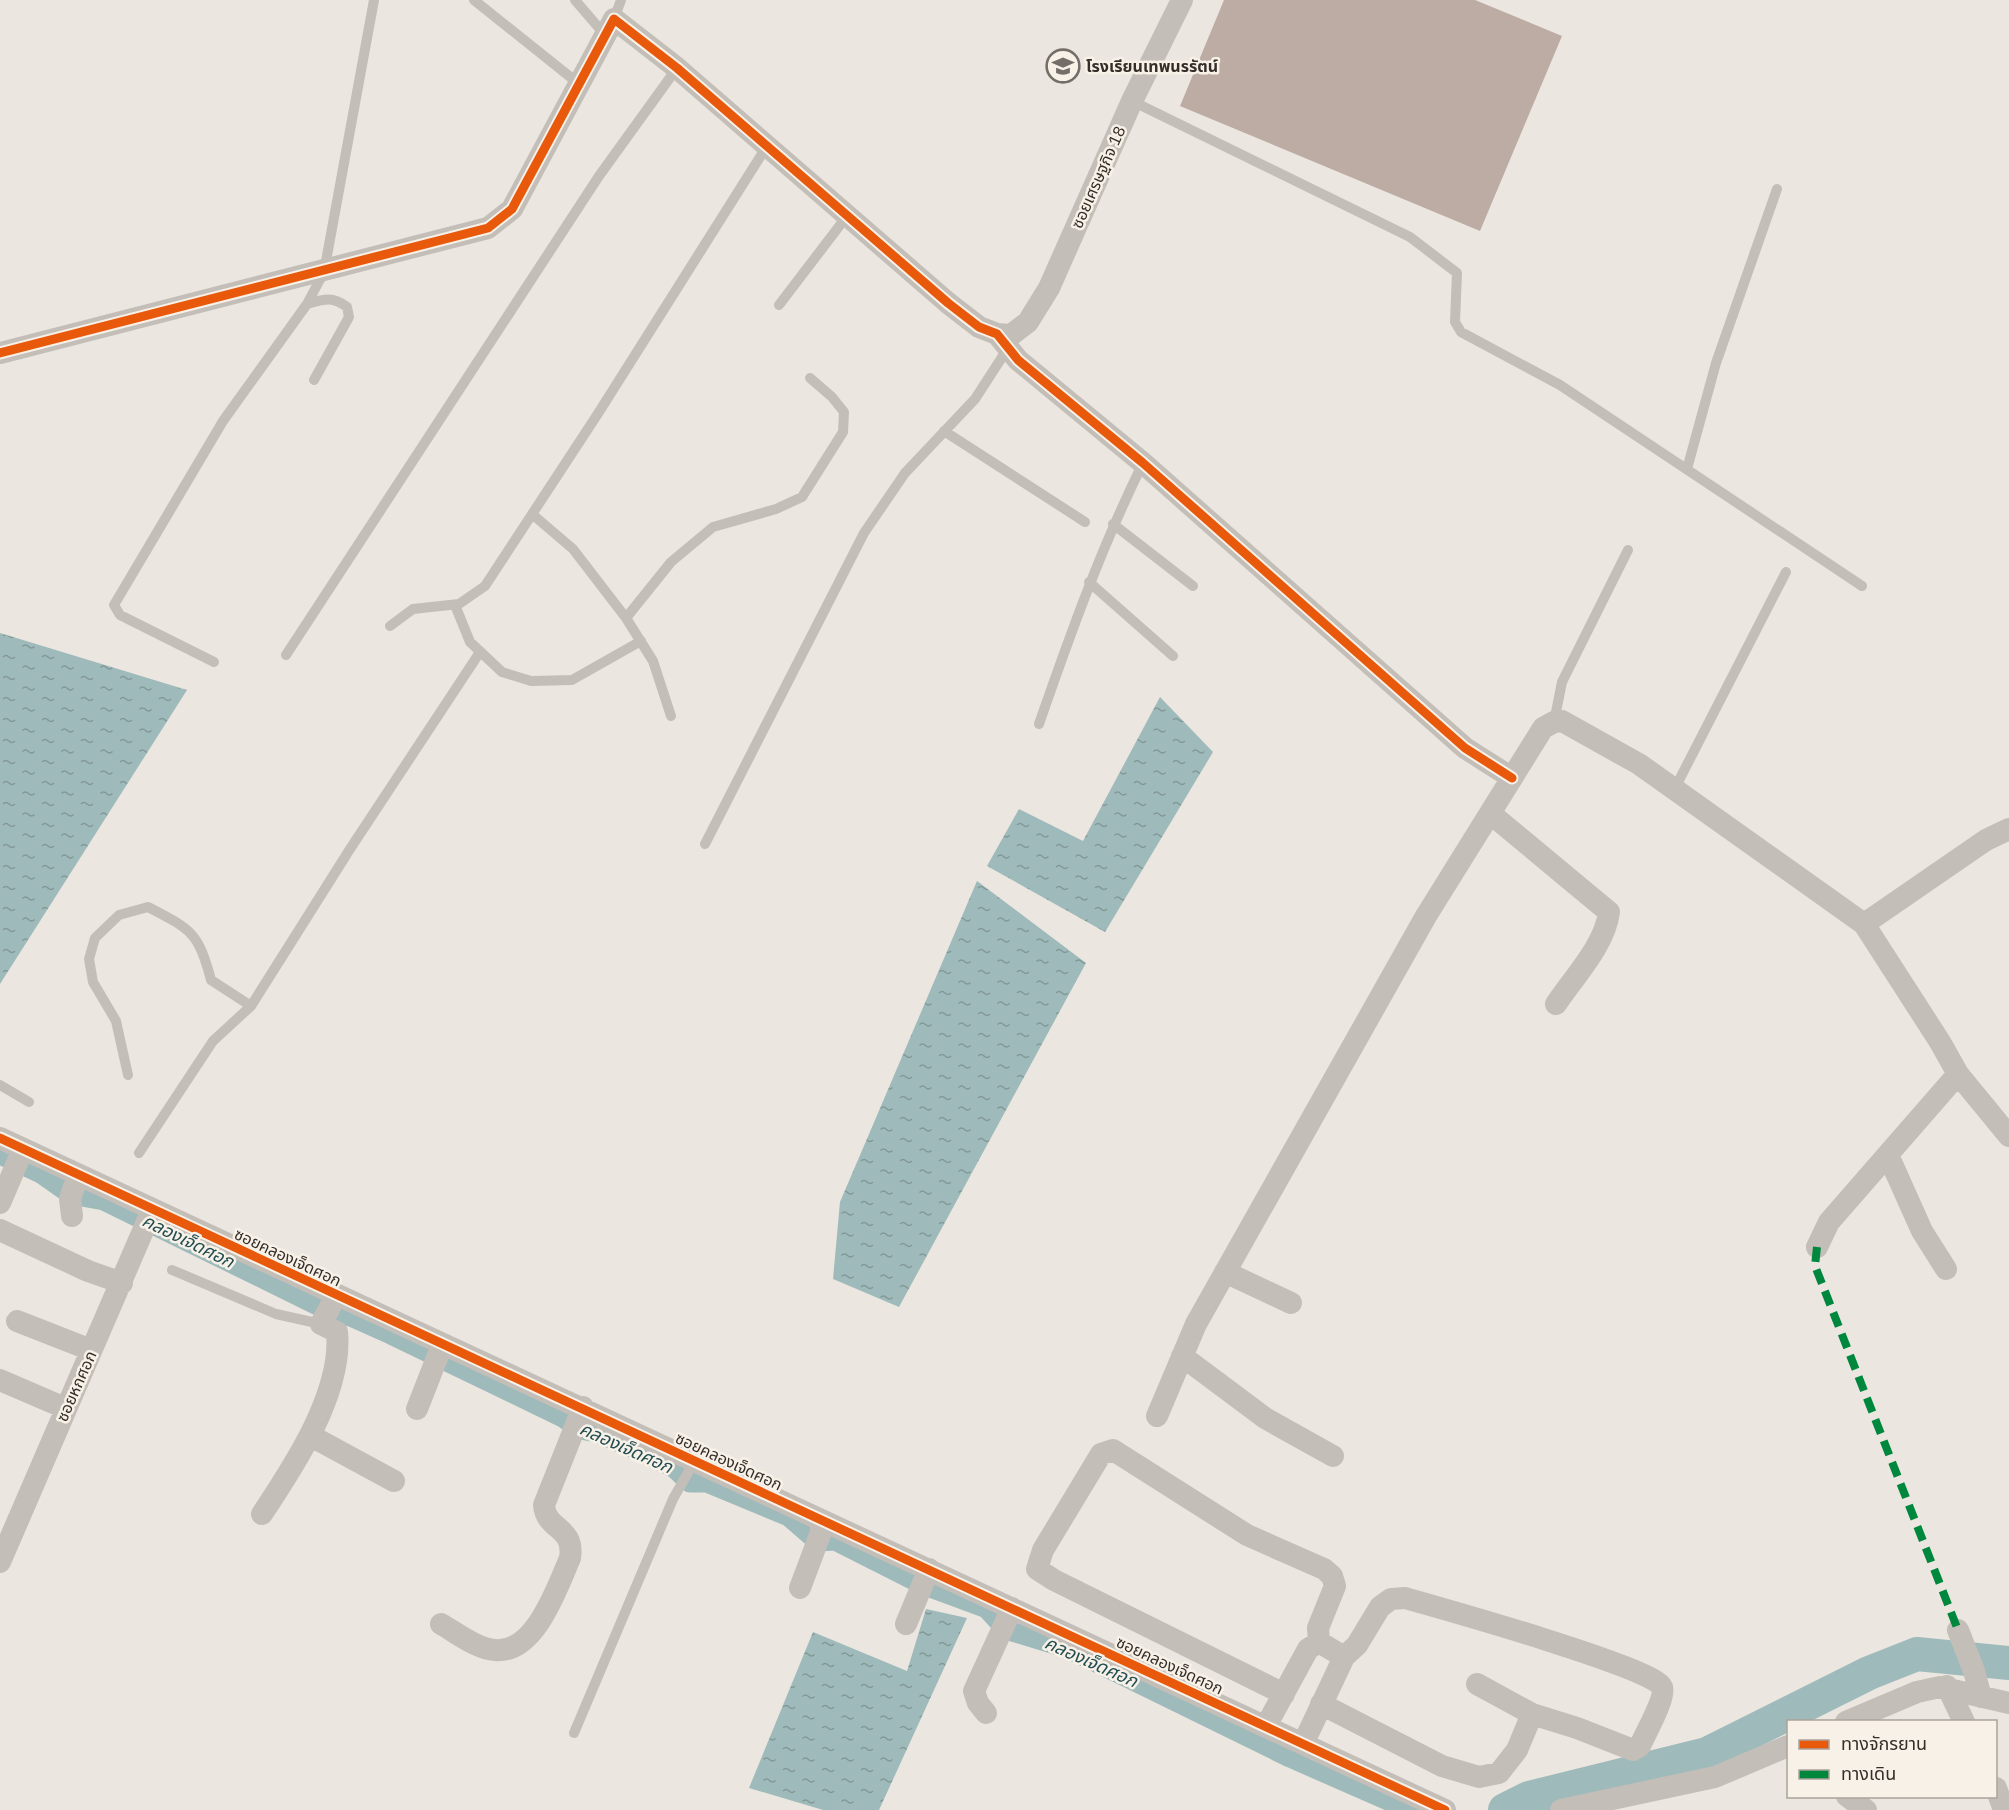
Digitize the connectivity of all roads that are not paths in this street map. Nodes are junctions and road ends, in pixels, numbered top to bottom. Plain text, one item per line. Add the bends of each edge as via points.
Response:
1 (374, 0) edge
2 (474, 0) edge
3 (575, 0) edge
4 (1182, 0) edge
5 (613, 18) edge
6 (676, 68) junction
7 (579, 84) junction
8 (1132, 101) junction
9 (767, 146) junction
10 (1777, 189) dead end
11 (847, 216) junction
12 (324, 272) junction
13 (307, 304) junction
14 (779, 305) dead end
15 (1002, 341) junction
16 (0, 353) edge
17 (810, 378) dead end
18 (314, 380) dead end
19 (944, 431) junction
20 (1143, 464) junction
21 (1687, 469) junction
22 (532, 514) junction
23 (1085, 522) dead end
24 (1113, 524) junction
25 (1628, 550) dead end
26 (1786, 573) dead end
27 (1089, 582) junction
28 (1193, 586) dead end
29 (1862, 586) dead end
30 (455, 604) junction
31 (626, 618) junction
32 (390, 626) dead end
33 (641, 641) junction
34 (480, 652) junction
35 (286, 655) dead end
36 (1173, 657) dead end
37 (214, 662) dead end
38 (671, 716) dead end
39 (1554, 722) junction
40 (1038, 724) dead end
41 (1512, 778) junction
42 (1674, 790) junction
43 (1491, 814) junction
44 (2009, 830) edge
45 (705, 844) dead end
46 (1864, 924) junction
47 (1556, 1004) dead end
48 (252, 1006) junction
49 (1958, 1074) junction
50 (128, 1075) dead end
51 (0, 1084) edge
52 (29, 1102) dead end
53 (2009, 1136) edge
54 (0, 1138) edge
55 (139, 1153) dead end
56 (1888, 1155) junction
57 (18, 1161) junction
58 (0, 1203) edge
59 (152, 1210) junction
60 (0, 1230) edge
61 (1817, 1247) dead end
62 (1946, 1269) dead end
63 (172, 1270) dead end
64 (1225, 1272) junction
65 (105, 1277) junction
66 (1291, 1303) dead end
67 (328, 1310) junction
68 (17, 1321) dead end
69 (76, 1344) junction
70 (442, 1345) junction
71 (1182, 1356) junction
72 (0, 1380) edge
73 (51, 1401) junction
74 (417, 1409) dead end
75 (580, 1413) junction
76 (1157, 1416) dead end
77 (311, 1436) junction
78 (1334, 1456) dead end
79 (692, 1466) junction
80 (394, 1480) dead end
81 (262, 1514) dead end
82 (821, 1526) junction
83 (5, 1537) edge
84 (0, 1562) edge
85 (923, 1581) junction
86 (800, 1588) dead end
87 (1009, 1613) junction
88 (441, 1624) dead end
89 (906, 1624) dead end
90 (1958, 1630) dead end
91 (1319, 1642) junction
92 (1344, 1657) junction
93 (1477, 1684) dead end
94 (1947, 1686) junction
95 (1284, 1694) junction
96 (1981, 1697) junction
97 (2009, 1703) edge
98 (1321, 1704) junction
99 (986, 1713) dead end
100 (1532, 1714) junction
101 (1851, 1720) edge
102 (1963, 1720) edge
103 (1266, 1726) junction
104 (574, 1733) dead end
105 (1303, 1744) junction
106 (1787, 1746) edge
107 (1997, 1793) edge
108 (1848, 1798) edge
109 (1445, 1810) edge
110 (1561, 1810) edge
111 (1866, 1810) edge
112 (2004, 1810) edge

1 - 12 lane
2 - 7 lane
3 - 5 lane
4 - 8 street, ซอยเศรษฐกิจ 18
5 - 6 street
5 - 7 street
6 - 9 street
6 - 35 lane via 593,186
7 - 12 street via 512,209 502,219 488,228
8 - 15 street, ซอยเศรษฐกิจ 18 via 1049,288 1028,322
8 - 21 lane via 1410,237 1457,273 1455,322 1461,332 1560,385
9 - 11 street
9 - 22 lane
10 - 21 lane via 1716,363
11 - 14 lane
11 - 15 street via 948,303
12 - 13 lane
12 - 16 street
13 - 18 lane via 327,298 339,300 347,307 349,317
13 - 37 lane via 224,421 114,605 120,615
15 - 19 lane via 975,399
15 - 20 street via 1018,360
17 - 31 lane via 844,412 843,432 802,496 776,509 713,527 671,562
19 - 23 lane
19 - 45 lane via 905,473 864,533
20 - 24 lane
20 - 41 street via 1465,748
21 - 29 lane
22 - 30 lane via 485,586
22 - 31 lane via 573,549
24 - 27 lane
24 - 28 lane
25 - 39 lane via 1562,682
26 - 42 lane
27 - 36 lane
27 - 40 lane
30 - 32 lane via 413,609
30 - 34 lane via 470,642
31 - 33 lane
33 - 34 lane via 572,680 531,681 502,672
33 - 38 lane via 653,661
34 - 48 lane
39 - 41 street via 1544,728
39 - 42 street via 1563,721 1639,764
41 - 43 street
42 - 46 street
43 - 47 street via 1609,912 1596,946
43 - 64 street via 1426,916
44 - 46 street via 1986,840
46 - 49 street
48 - 50 lane via 211,980 201,946 186,927 148,907 119,915 95,938 89,959 93,982 116,1021
48 - 55 lane via 213,1041
49 - 53 street
49 - 56 street
51 - 52 lane
54 - 57 street, ซอยคลองเจ็ดศอก
56 - 61 street via 1829,1222
56 - 62 street via 1922,1231
57 - 58 street
57 - 59 street, ซอยคลองเจ็ดศอก via 74,1194
59 - 65 street, ซอยหกศอก
59 - 67 street, ซอยคลองเจ็ดศอก
60 - 65 street
63 - 67 lane via 276,1314
64 - 66 street
64 - 71 street
65 - 69 street, ซอยหกศอก
67 - 70 street, ซอยคลองเจ็ดศอก
67 - 77 street via 338,1347
68 - 69 street
69 - 73 street, ซอยหกศอก
70 - 74 street
70 - 75 street, ซอยคลองเจ็ดศอก
71 - 76 street
71 - 78 street via 1265,1418
72 - 73 street
73 - 83 street, ซอยหกศอก
75 - 79 street, ซอยคลองเจ็ดศอก
75 - 88 street via 544,1505 551,1520 568,1536 571,1552 534,1631 523,1643 495,1650
77 - 80 street
77 - 81 street
79 - 82 street, ซอยคลองเจ็ดศอก
79 - 104 lane via 672,1499
82 - 85 street, ซอยคลองเจ็ดศอก
82 - 86 street
83 - 84 street, ซอยหกศอก
85 - 87 street, ซอยคลองเจ็ดศอก
85 - 89 street
87 - 99 street via 974,1690
87 - 103 street, ซอยคลองเจ็ดศอก
90 - 96 street
91 - 92 street
91 - 95 street via 1308,1649
91 - 95 street via 1318,1629 1335,1586 1324,1569 1248,1535 1113,1450 1101,1454 1043,1550 1037,1569
92 - 98 street
92 - 100 street via 1357,1645 1380,1607 1391,1599 1405,1598 1608,1660 1662,1685 1663,1694 1640,1746 1634,1750
93 - 100 street
94 - 96 street
94 - 101 street via 1917,1692
94 - 102 street
95 - 103 street
96 - 97 street
98 - 100 street via 1442,1766 1479,1777 1498,1773 1517,1750
98 - 105 street
103 - 105 street, ซอยคลองเจ็ดศอก
105 - 109 street, ซอยคลองเจ็ดศอก
106 - 110 street via 1715,1777
107 - 112 street
108 - 111 street

